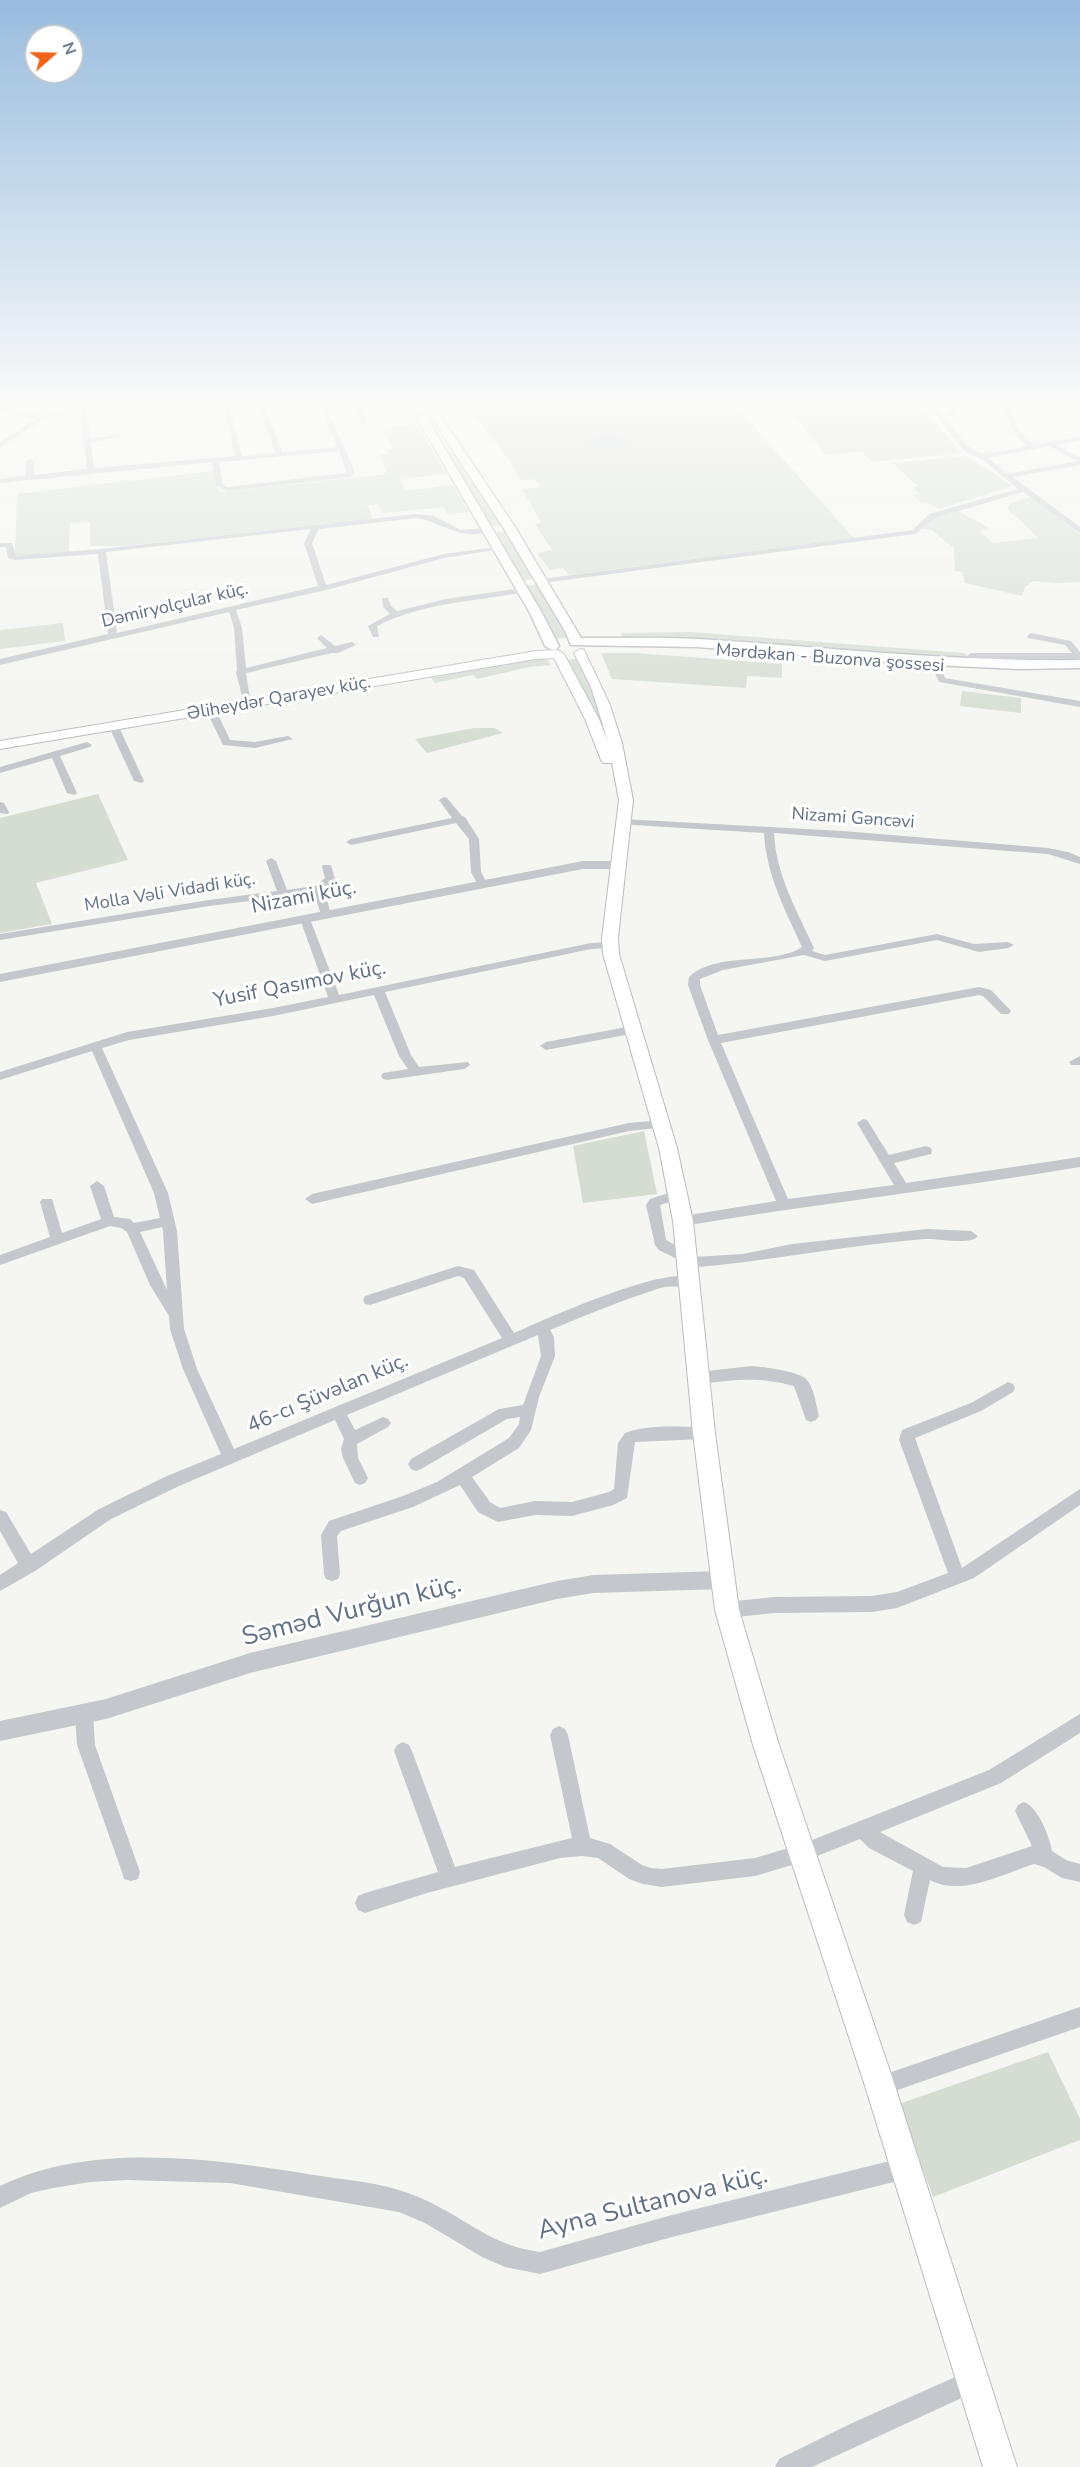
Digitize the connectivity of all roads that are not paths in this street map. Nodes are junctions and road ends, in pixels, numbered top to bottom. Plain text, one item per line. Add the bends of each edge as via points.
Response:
1 (477, 515) edge
2 (501, 515) edge
3 (935, 515) edge
4 (1059, 515) edge
5 (316, 527) junction
6 (509, 527) junction
7 (486, 530) junction
8 (1080, 531) edge
9 (0, 545) edge
10 (497, 549) junction
11 (102, 551) junction
12 (542, 580) junction
13 (520, 587) junction
14 (323, 588) junction
15 (385, 600) dead end
16 (232, 610) junction
17 (394, 614) junction
18 (376, 635) dead end
19 (1031, 636) dead end
20 (113, 637) junction
21 (321, 638) dead end
22 (352, 645) dead end
23 (578, 647) junction
24 (555, 650) junction
25 (335, 651) junction
26 (972, 656) dead end
27 (1080, 661) edge
28 (0, 662) edge
29 (932, 664) junction
30 (240, 672) junction
31 (398, 675) junction
32 (247, 696) junction
33 (1080, 704) edge
34 (211, 710) junction
35 (109, 725) junction
36 (0, 738) edge
37 (288, 739) dead end
38 (0, 745) edge
39 (87, 745) dead end
40 (55, 754) junction
41 (0, 770) edge
42 (139, 781) dead end
43 (72, 793) dead end
44 (444, 800) dead end
45 (461, 819) junction
46 (622, 822) junction
47 (769, 830) junction
48 (351, 842) dead end
49 (271, 861) dead end
50 (1080, 861) edge
51 (618, 865) junction
52 (327, 867) dead end
53 (483, 885) junction
54 (318, 889) junction
55 (284, 893) junction
56 (326, 914) junction
57 (305, 918) junction
58 (0, 937) edge
59 (610, 945) junction
60 (1008, 945) dead end
61 (805, 952) junction
62 (0, 978) edge
63 (378, 990) junction
64 (335, 999) junction
65 (1005, 1011) dead end
66 (632, 1030) junction
67 (714, 1040) junction
68 (95, 1045) junction
69 (546, 1046) dead end
70 (464, 1065) dead end
71 (416, 1072) junction
72 (0, 1076) edge
73 (387, 1076) dead end
74 (863, 1123) dead end
75 (661, 1124) junction
76 (926, 1151) dead end
77 (886, 1160) junction
78 (1080, 1162) edge
79 (97, 1186) dead end
80 (903, 1189) junction
81 (678, 1195) junction
82 (312, 1199) dead end
83 (47, 1202) dead end
84 (784, 1204) junction
85 (110, 1221) junction
86 (168, 1221) junction
87 (683, 1221) junction
88 (132, 1229) junction
89 (971, 1236) dead end
90 (57, 1239) junction
91 (0, 1260) edge
92 (687, 1267) junction
93 (370, 1300) dead end
94 (174, 1312) junction
95 (541, 1327) junction
96 (511, 1340) junction
97 (698, 1378) junction
98 (1008, 1388) dead end
99 (529, 1410) junction
100 (339, 1413) junction
101 (811, 1416) dead end
102 (383, 1423) dead end
103 (704, 1433) junction
104 (352, 1439) junction
105 (230, 1457) junction
106 (416, 1464) dead end
107 (464, 1476) junction
108 (360, 1478) dead end
109 (1080, 1496) edge
110 (0, 1517) edge
111 (28, 1566) junction
112 (332, 1574) dead end
113 (957, 1578) junction
114 (722, 1580) junction
115 (0, 1584) edge
116 (728, 1610) junction
117 (84, 1714) junction
118 (1080, 1723) edge
119 (0, 1731) edge
120 (560, 1735) dead end
121 (403, 1751) dead end
122 (1024, 1810) dead end
123 (862, 1828) junction
124 (583, 1847) junction
125 (802, 1853) junction
126 (1044, 1858) junction
127 (923, 1867) junction
128 (131, 1872) dead end
129 (1080, 1873) edge
130 (450, 1878) junction
131 (365, 1903) dead end
132 (914, 1915) dead end
133 (1080, 2017) edge
134 (879, 2086) junction
135 (906, 2168) junction
136 (0, 2197) edge
137 (973, 2381) junction
138 (787, 2467) edge
139 (1000, 2467) edge

1 - 7 main road
2 - 6 main road
3 - 12 street via 911,532
4 - 8 street
5 - 7 street via 422,516 460,532
5 - 11 street
5 - 14 street via 308,543
6 - 7 main road
6 - 12 main road
7 - 10 main road
9 - 11 street via 9,545 15,558
10 - 13 main road
10 - 14 street, Dəmiryolçular küç. via 444,556
11 - 20 street
12 - 13 main road
12 - 23 main road
13 - 17 street
13 - 24 main road
14 - 16 street, Dəmiryolçular küç.
15 - 17 street
16 - 20 street, Dəmiryolçular küç.
16 - 30 street via 237,624
17 - 18 street via 372,626
19 - 27 street via 1064,641 1073,647
20 - 28 street, Dəmiryolçular küç.
21 - 25 street
22 - 25 street
23 - 24 main road, Mərdəkan - Buzonva şossesi via 562,641
23 - 29 main road, Mərdəkan - Buzonva şossesi via 664,647
23 - 46 main road via 615,744 626,800
24 - 31 main road, Əliheydər Qarayev küç.
24 - 46 main road via 603,745
25 - 30 street
26 - 27 street
27 - 29 main road, Mərdəkan - Buzonva şossesi
29 - 33 street via 942,680
30 - 32 street
31 - 32 main road, Əliheydər Qarayev küç.
31 - 34 main road, Əliheydər Qarayev küç.
32 - 35 main road, Əliheydər Qarayev küç.
34 - 35 main road, Əliheydər Qarayev küç.
34 - 37 street via 226,743 255,745
35 - 36 main road, Əliheydər Qarayev küç.
35 - 38 main road, Əliheydər Qarayev küç.
35 - 42 street
39 - 40 street
40 - 41 street
40 - 43 street
44 - 45 street
45 - 48 street
45 - 53 street via 474,839 477,872
46 - 47 street, Nizami Gəncəvi
46 - 51 main road
47 - 50 street, Nizami Gəncəvi via 1048,851
47 - 61 street via 772,862 807,942
49 - 55 street
51 - 53 street, Nizami küç. via 590,864
51 - 59 main road
52 - 54 street via 330,879
53 - 56 street, Nizami küç.
54 - 55 street, Molla Vəli Vidadi küç.
54 - 56 street
55 - 58 street, Molla Vəli Vidadi küç.
56 - 57 street, Nizami küç.
57 - 62 street, Nizami küç.
57 - 64 street
59 - 63 street, Yusif Qasımov küç.
59 - 66 main road
60 - 61 street via 972,948 951,938 937,937 825,958
61 - 67 street via 732,964 695,977 695,992
63 - 64 street, Yusif Qasımov küç.
63 - 71 street via 405,1056
64 - 68 street, Yusif Qasımov küç. via 261,1015 162,1029
65 - 67 street via 980,991
66 - 69 street
66 - 75 main road
67 - 84 street
68 - 72 street, Yusif Qasımov küç.
68 - 86 street via 161,1193
70 - 71 street
71 - 73 street
74 - 77 street
75 - 81 main road
75 - 82 street via 630,1127
76 - 77 street
77 - 80 street
78 - 80 street
79 - 85 street
80 - 84 street
81 - 87 main road
81 - 92 street via 653,1205 660,1241
83 - 90 street
84 - 87 street
85 - 88 street via 125,1223
85 - 90 street
86 - 88 street
86 - 94 street
87 - 92 main road
88 - 94 street
89 - 92 street, 46-cı Şüvəlan küç. via 927,1234 792,1249
90 - 91 street
92 - 95 street, 46-cı Şüvəlan küç. via 663,1282
92 - 97 main road
93 - 96 street via 465,1271
94 - 105 street via 183,1351
95 - 96 street, 46-cı Şüvəlan küç.
95 - 99 street via 547,1337 548,1356
96 - 100 street, 46-cı Şüvəlan küç.
97 - 101 street via 752,1372 798,1381
97 - 103 main road
98 - 113 street via 976,1407 907,1434
99 - 106 street via 494,1418
99 - 107 street via 526,1426 514,1443
100 - 104 street
100 - 105 street, 46-cı Şüvəlan küç.
102 - 104 street
103 - 107 street via 630,1437 624,1453 621,1493 572,1509 543,1507 506,1514 490,1512
103 - 114 main road
104 - 108 street via 348,1452
105 - 111 street, 46-cı Şüvəlan küç. via 117,1507
107 - 112 street via 426,1495 335,1526 329,1535
109 - 113 street via 987,1562
110 - 111 street
111 - 115 street, 46-cı Şüvəlan küç.
113 - 116 street via 883,1603
114 - 116 main road
114 - 117 street, Səməd Vurğun küç. via 566,1588 250,1663
116 - 125 main road
117 - 119 street, Səməd Vurğun küç.
117 - 128 street via 86,1745
118 - 123 street via 995,1777
120 - 124 street
121 - 130 street
122 - 126 street via 1040,1839
123 - 125 street
123 - 127 street via 876,1842
124 - 125 street via 601,1850 635,1873 654,1878 755,1867
124 - 130 street via 560,1849
125 - 134 main road
126 - 127 street via 1028,1855 966,1877 941,1876
126 - 129 street via 1062,1869
127 - 132 street
130 - 131 street
133 - 134 street
134 - 135 main road
135 - 136 street, Ayna Sultanova küç. via 540,2263 519,2262 485,2248 418,2207 402,2202 230,2172 90,2171 53,2176
135 - 137 main road
137 - 138 street
137 - 139 main road

